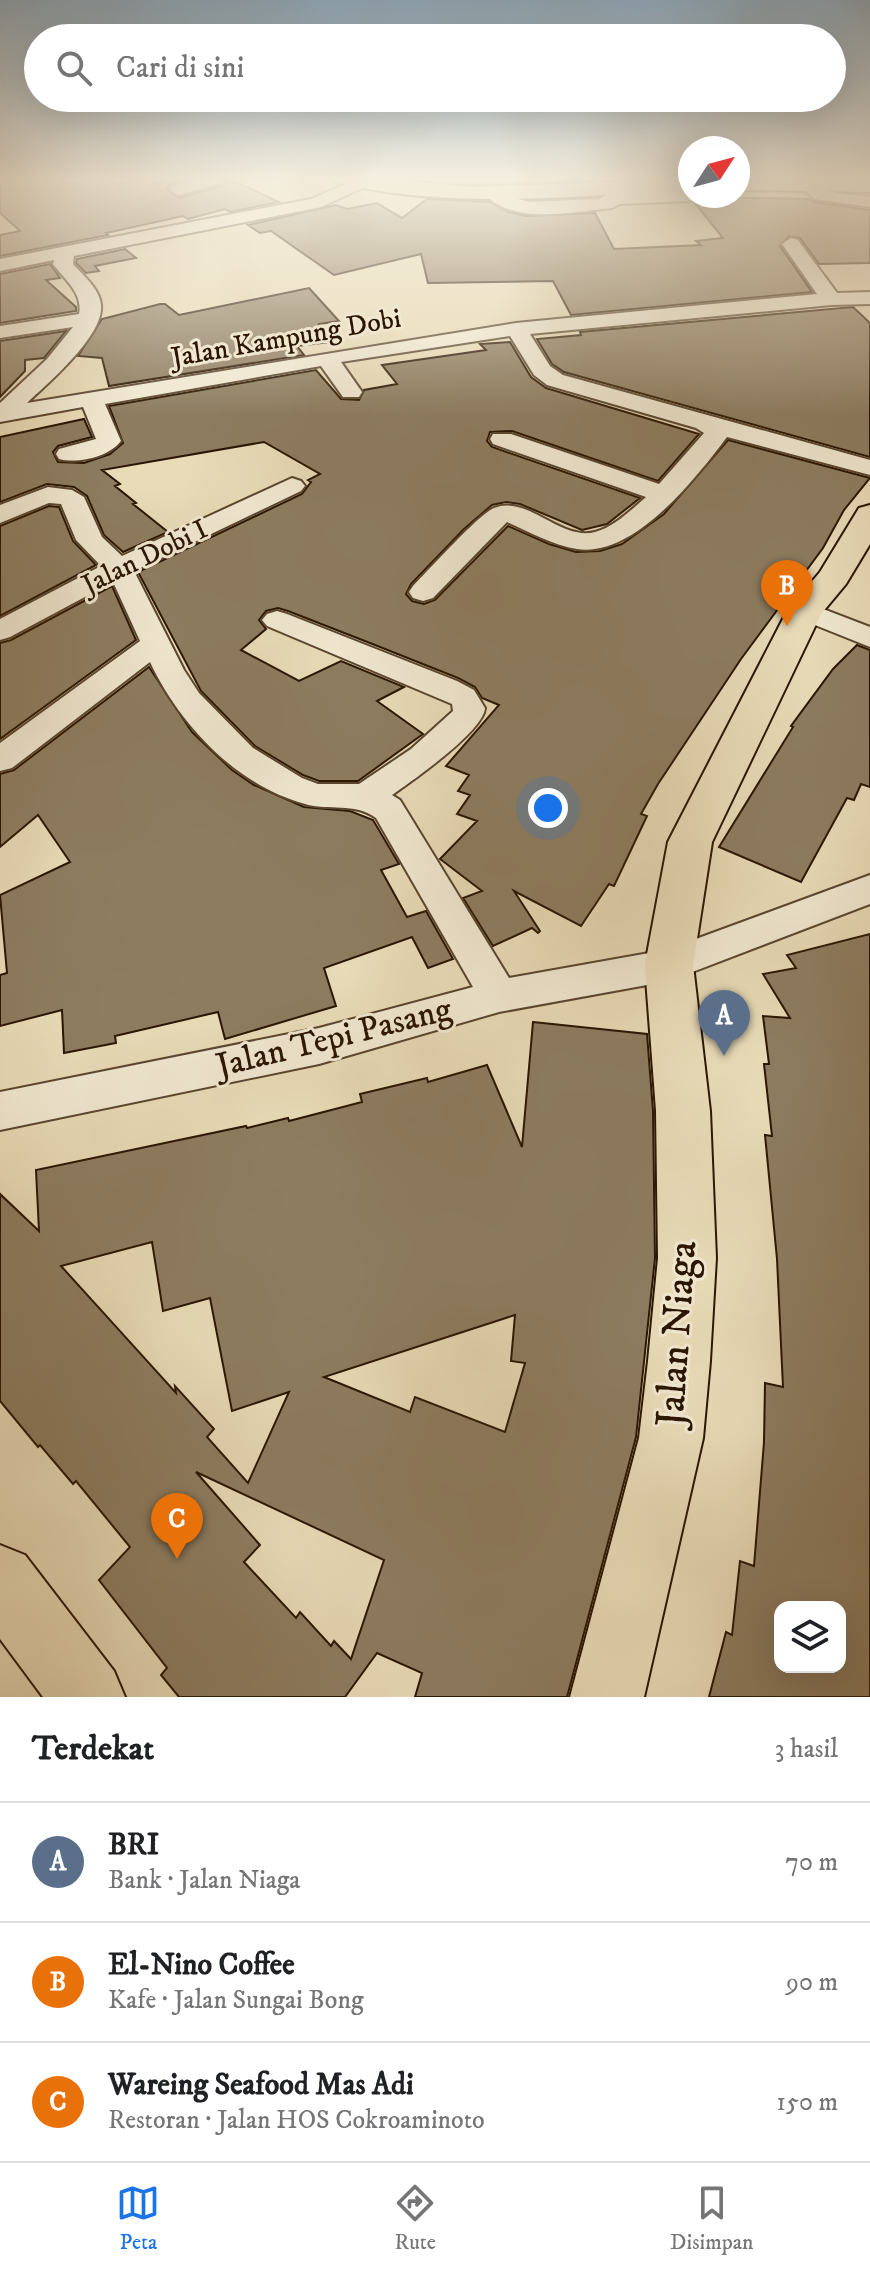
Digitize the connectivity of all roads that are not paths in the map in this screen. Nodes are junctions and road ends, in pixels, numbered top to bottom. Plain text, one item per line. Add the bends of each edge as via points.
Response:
1 (39, 257) edge
2 (64, 257) edge
3 (800, 257) edge
4 (0, 265) edge
5 (842, 278) dead end
6 (814, 279) junction
7 (870, 298) edge
8 (831, 299) junction
9 (87, 319) junction
10 (516, 329) junction
11 (0, 332) edge
12 (327, 358) junction
13 (351, 392) dead end
14 (92, 401) junction
15 (0, 415) edge
16 (713, 426) junction
17 (502, 439) dead end
18 (68, 454) dead end
19 (870, 468) edge
20 (292, 486) dead end
21 (662, 494) junction
22 (0, 515) edge
23 (870, 515) edge
24 (119, 568) junction
25 (423, 592) dead end
26 (805, 611) junction
27 (277, 620) dead end
28 (0, 631) edge
29 (870, 638) edge
30 (157, 642) junction
31 (0, 760) edge
32 (368, 795) junction
33 (870, 889) edge
34 (669, 965) junction
35 (499, 996) junction
36 (0, 1111) edge
37 (0, 1580) edge
38 (88, 1697) edge
39 (607, 1697) edge

1 - 4 street
2 - 9 street via 63,264 91,306
3 - 6 street
5 - 6 street
6 - 8 street
7 - 8 street, Jalan Kampung Dobi
8 - 10 street, Jalan Kampung Dobi
9 - 11 street
9 - 15 street via 74,343
10 - 12 street, Jalan Kampung Dobi
10 - 16 street via 542,370 555,380
12 - 13 street
12 - 14 street, Jalan Kampung Dobi
14 - 15 street, Jalan Kampung Dobi
14 - 18 street via 109,441
16 - 19 street
16 - 21 street via 716,435
17 - 21 street
20 - 24 street, Jalan Dobi I
21 - 25 street via 644,514 593,542 500,514
22 - 24 street via 44,497 64,495 79,509 90,540
23 - 26 main road, Jalan Niaga via 834,577
24 - 28 street, Jalan Dobi I
24 - 30 street
26 - 29 street
26 - 34 main road, Jalan Niaga via 690,842
27 - 32 street via 446,688 470,704 469,714 443,741
30 - 31 street
30 - 32 street via 189,702 264,772 309,794
32 - 35 street via 388,809
33 - 34 street, Jalan Tepi Pasang
34 - 35 street, Jalan Tepi Pasang
34 - 39 main road, Jalan Niaga via 683,1111 687,1258 679,1361 671,1438
35 - 36 street, Jalan Tepi Pasang via 319,1046
37 - 38 main road

